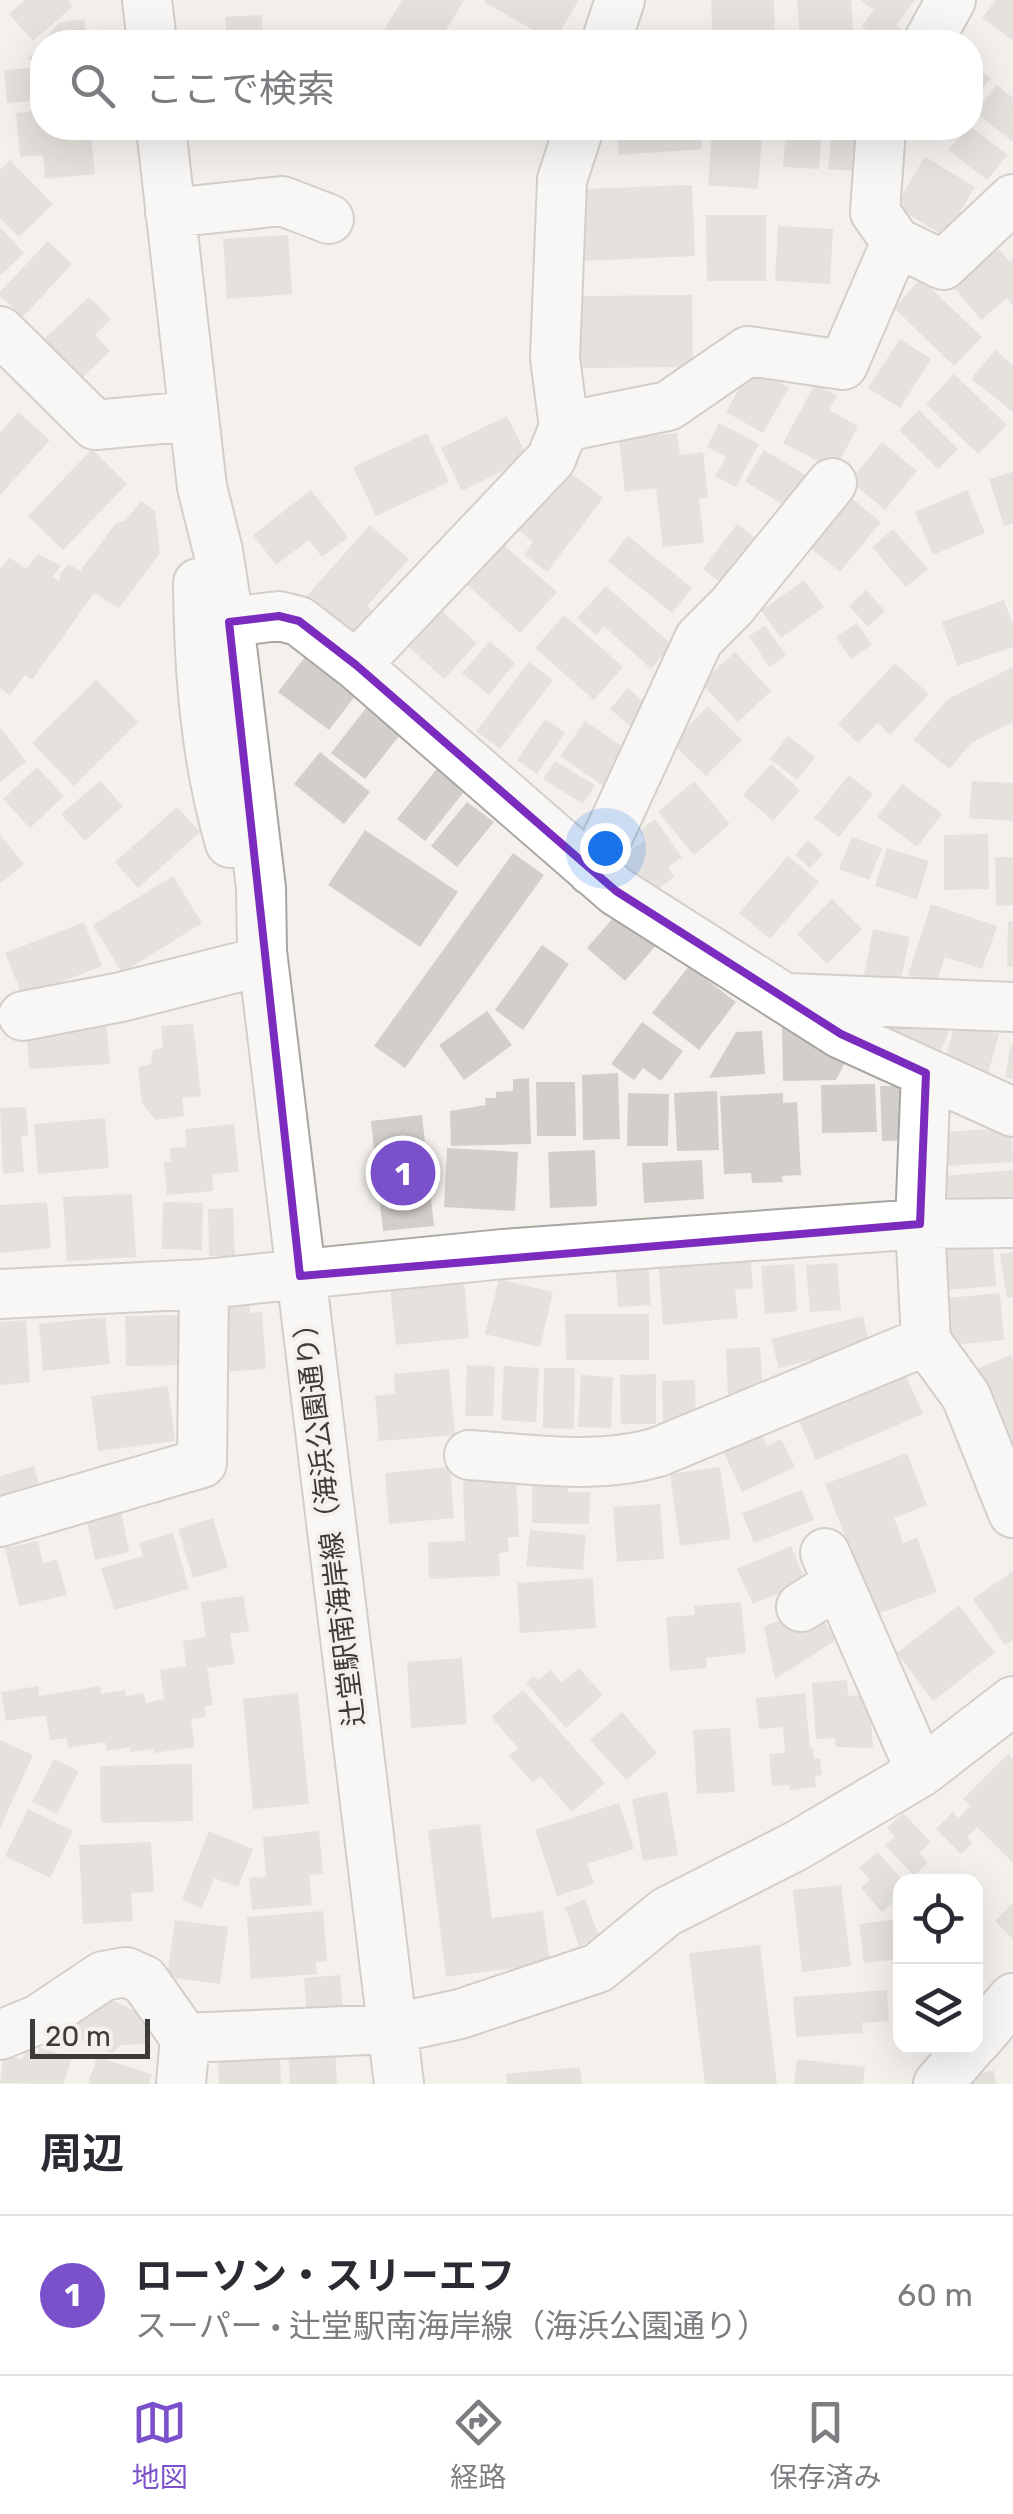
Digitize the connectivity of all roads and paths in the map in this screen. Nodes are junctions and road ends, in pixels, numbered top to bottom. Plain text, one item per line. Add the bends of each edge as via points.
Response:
1 (147, 0) edge
2 (620, 0) edge
3 (952, 0) edge
4 (151, 30) edge
5 (610, 30) edge
6 (935, 30) edge
7 (162, 140) edge
8 (574, 140) edge
9 (880, 140) edge
10 (1013, 199) edge
11 (170, 213) junction
12 (330, 219) dead end
13 (896, 242) junction
14 (0, 331) edge
15 (193, 416) junction
16 (564, 427) junction
17 (832, 484) dead end
18 (202, 487) junction
19 (229, 622) junction
20 (356, 665) junction
21 (592, 872) junction
22 (262, 956) junction
23 (788, 998) junction
24 (1013, 1007) edge
25 (23, 1016) dead end
26 (926, 1073) junction
27 (1013, 1112) edge
28 (920, 1224) junction
29 (1013, 1224) edge
30 (300, 1276) junction
31 (204, 1284) junction
32 (0, 1294) edge
33 (926, 1340) junction
34 (469, 1455) dead end
35 (1013, 1513) edge
36 (0, 1522) edge
37 (821, 1581) dead end
38 (1013, 1701) edge
39 (921, 1772) junction
40 (1013, 1998) edge
41 (391, 2029) junction
42 (983, 2033) edge
43 (0, 2035) edge
44 (963, 2054) edge
45 (183, 2061) edge
46 (399, 2084) edge
47 (938, 2084) edge

1 - 4 street
2 - 5 street
3 - 6 street
7 - 11 street, 辻堂駅南海岸線（海浜公園通り）
8 - 16 street via 562,180 555,358
9 - 13 street via 875,212
10 - 13 street via 943,264
11 - 12 street via 282,201
11 - 15 street, 辻堂駅南海岸線（海浜公園通り）
13 - 16 street via 843,365 748,350 668,406
14 - 15 street via 94,425
15 - 18 street, 辻堂駅南海岸線（海浜公園通り）
16 - 20 street via 550,459
17 - 21 street via 699,639
18 - 19 street, 辻堂駅南海岸線（海浜公園通り）
18 - 22 street, 辻堂駅南海岸線（海浜公園通り） via 198,648 206,736
19 - 20 street via 279,616 299,621
19 - 22 street, 辻堂駅南海岸線（海浜公園通り） via 261,888
20 - 21 street
21 - 23 street
22 - 25 street via 122,997
22 - 30 street, 辻堂駅南海岸線（海浜公園通り）
23 - 24 street
23 - 26 street via 840,1034
26 - 27 street
26 - 28 street
28 - 29 street
28 - 30 street
28 - 33 street
30 - 31 street
30 - 41 street, 辻堂駅南海岸線（海浜公園通り）
31 - 32 street
31 - 36 street via 202,1463
33 - 34 street via 629,1460
33 - 35 street via 966,1396
37 - 39 street
38 - 39 street
39 - 41 street via 666,1912 598,1968 460,2014
40 - 42 street
41 - 45 street
41 - 46 street, 辻堂駅南海岸線（海浜公園通り）
43 - 45 street via 38,2019 102,1976 126,1972 144,1980
44 - 47 street

